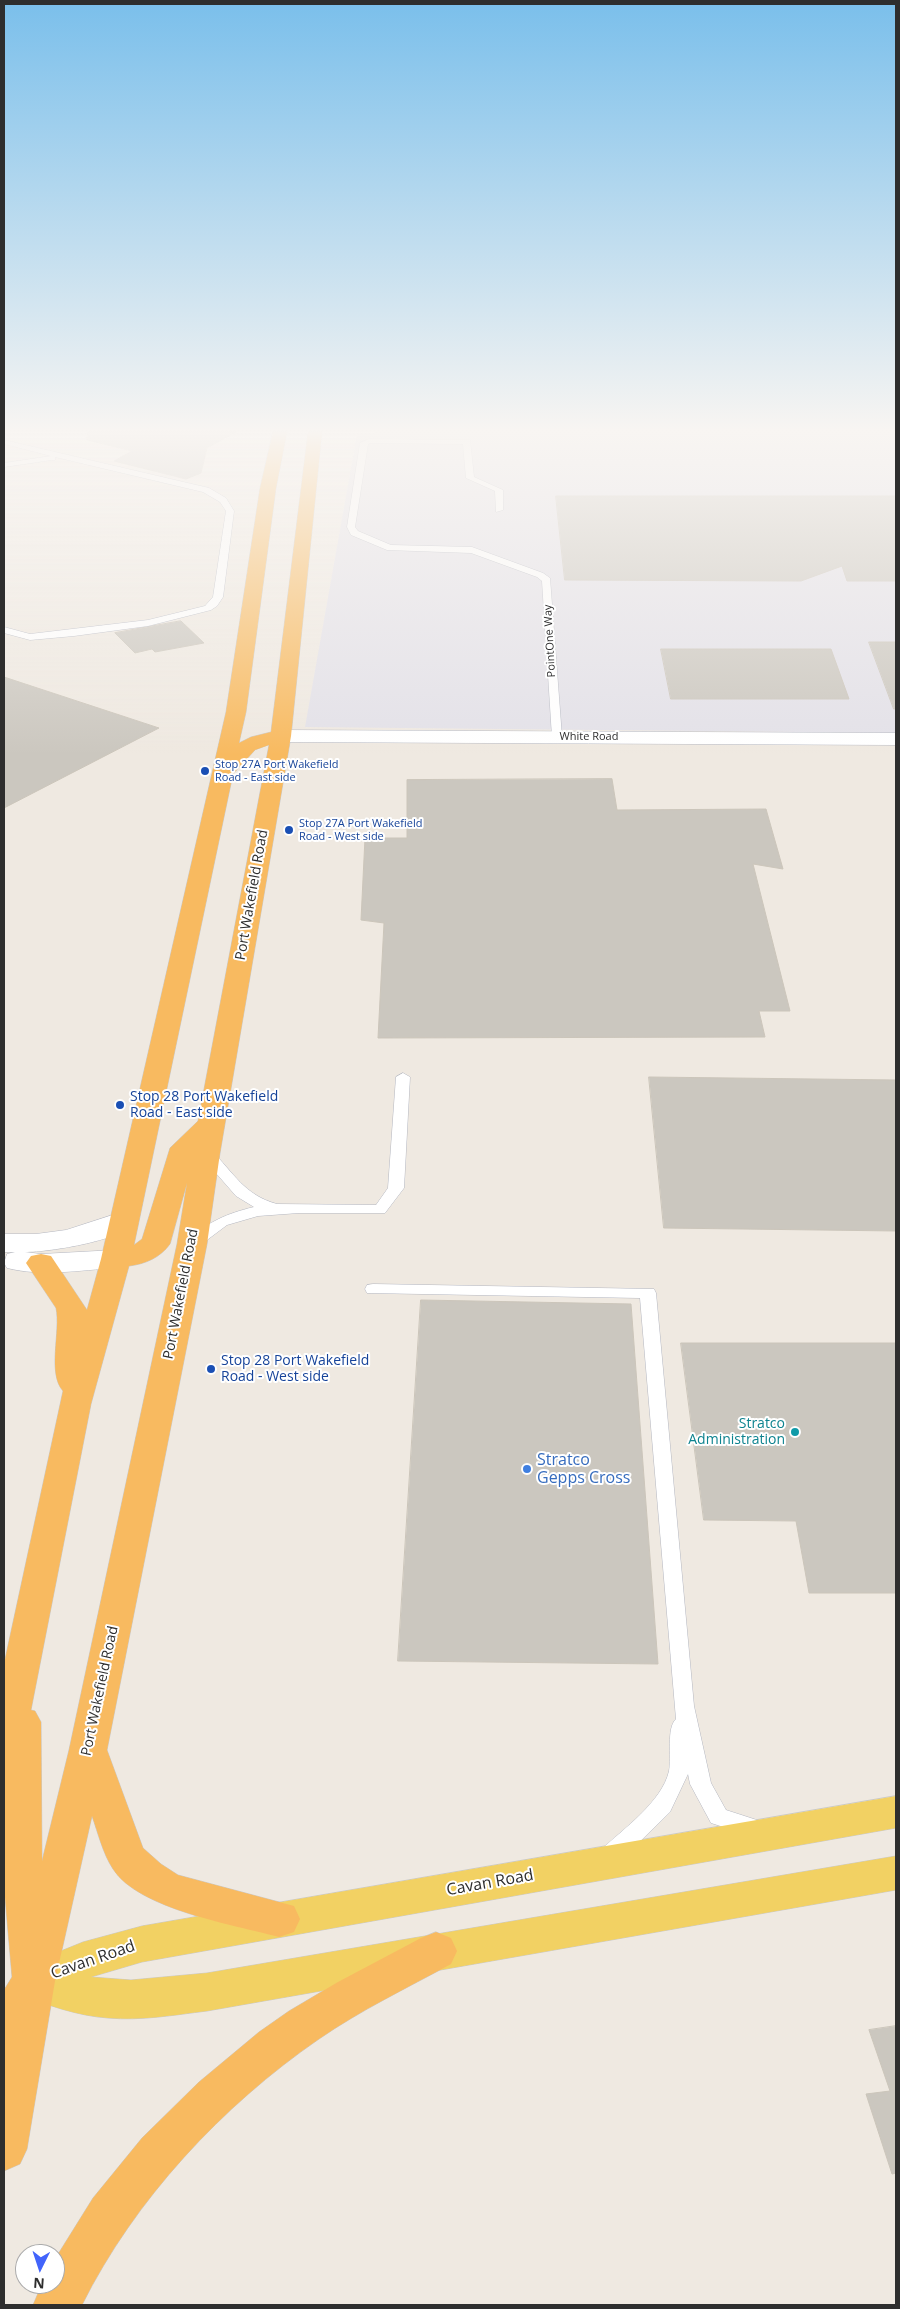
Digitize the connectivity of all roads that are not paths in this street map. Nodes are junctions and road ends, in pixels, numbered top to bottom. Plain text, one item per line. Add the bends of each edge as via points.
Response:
1 (226, 540) edge
2 (276, 540) edge
3 (287, 540) edge
4 (371, 540) edge
5 (4, 630) edge
6 (236, 712) junction
7 (281, 736) junction
8 (557, 737) junction
9 (896, 739) edge
10 (223, 772) junction
11 (403, 1076) dead end
12 (211, 1124) junction
13 (206, 1154) junction
14 (282, 1209) junction
15 (125, 1220) junction
16 (4, 1243) edge
17 (192, 1244) junction
18 (116, 1259) junction
19 (4, 1261) edge
20 (41, 1263) junction
21 (373, 1290) dead end
22 (75, 1404) junction
23 (23, 1650) junction
24 (684, 1706) junction
25 (88, 1750) junction
26 (4, 1752) edge
27 (896, 1812) edge
28 (774, 1834) junction
29 (602, 1864) junction
30 (896, 1873) edge
31 (279, 1919) junction
32 (436, 1951) junction
33 (34, 1982) junction
34 (4, 2025) edge
35 (4, 2149) edge
36 (57, 2305) edge

1 - 5 lane via 218,597 214,604 196,612 115,628 41,637
2 - 6 highway, Port Wakefield Road
3 - 7 highway, Port Wakefield Road
4 - 8 lane, PointOne Way via 398,549 472,550 547,580
6 - 7 highway
6 - 10 highway, Port Wakefield Road
7 - 8 street, White Road
7 - 10 highway via 258,740 248,746
7 - 12 highway, Port Wakefield Road
8 - 9 street, White Road
10 - 15 highway, Port Wakefield Road
11 - 14 lane via 396,1188 380,1210
12 - 13 highway, Port Wakefield Road
12 - 18 highway via 184,1148 155,1244 137,1256
13 - 14 lane via 238,1191 261,1205
13 - 17 highway, Port Wakefield Road
14 - 17 lane via 221,1222
15 - 16 street via 85,1236 61,1241
15 - 18 highway, Port Wakefield Road
17 - 25 highway, Port Wakefield Road
18 - 20 street
18 - 22 highway, Port Wakefield Road
19 - 20 street
20 - 22 highway via 73,1316 71,1348
21 - 24 lane via 648,1293
22 - 23 highway, Port Wakefield Road
23 - 26 highway, Port Wakefield Road
23 - 33 highway via 22,1867
24 - 28 lane via 700,1784 719,1817
24 - 29 lane via 679,1772 662,1806
25 - 31 highway via 128,1858 139,1871 170,1890
25 - 33 highway, Port Wakefield Road
27 - 28 main road, Cavan Road
28 - 29 main road, Cavan Road
29 - 31 main road, Cavan Road
30 - 32 main road, Cavan Road
31 - 33 main road, Cavan Road via 123,1948
32 - 33 main road, Cavan Road via 207,1992 129,1999 106,1999
32 - 36 highway via 305,2025 246,2068 134,2181 88,2245
33 - 34 highway
33 - 35 highway, Port Wakefield Road

